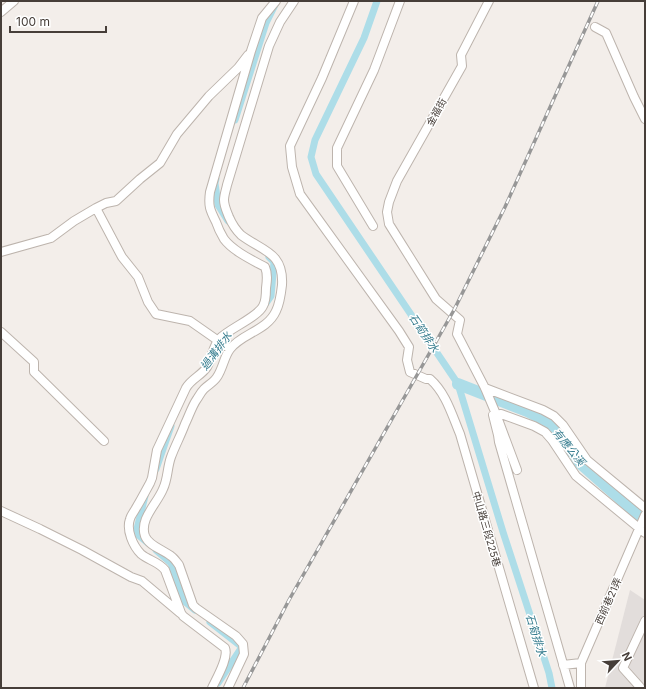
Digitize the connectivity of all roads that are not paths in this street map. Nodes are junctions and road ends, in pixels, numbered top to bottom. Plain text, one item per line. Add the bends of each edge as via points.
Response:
1 (14, 1) edge
2 (276, 1) edge
3 (294, 1) edge
4 (354, 1) edge
5 (400, 1) edge
6 (489, 1) edge
7 (1, 12) edge
8 (596, 27) dead end
9 (251, 51) junction
10 (645, 119) edge
11 (96, 208) junction
12 (374, 226) dead end
13 (1, 252) edge
14 (1, 332) edge
15 (218, 341) junction
16 (230, 349) junction
17 (485, 388) junction
18 (496, 414) junction
19 (104, 441) dead end
20 (517, 470) dead end
21 (645, 508) edge
22 (1, 511) edge
23 (645, 515) edge
24 (642, 530) edge
25 (181, 613) junction
26 (645, 621) edge
27 (581, 663) junction
28 (563, 665) junction
29 (212, 688) edge
30 (228, 688) edge
31 (534, 688) edge
32 (570, 688) edge
33 (582, 688) edge
34 (640, 688) edge

1 - 7 street
2 - 9 street via 262,18
3 - 16 street via 280,22 269,46 224,200 225,209 235,228 278,261 282,279 279,304 270,321
4 - 31 street, 中山路三段225巷 via 290,146 292,167 300,194 409,347 407,360 410,372 430,379 449,407 460,434
5 - 12 street via 374,70 337,148 337,166
6 - 17 street, 金福街 via 461,55 462,66 397,181 387,212 389,224 436,299 460,320 457,334
8 - 10 street via 606,33
9 - 11 street via 177,134 160,163 116,201
9 - 15 street via 210,192 209,204 216,224 232,248 265,267 267,285 261,310
11 - 13 street via 51,238
11 - 15 street via 122,257 138,277 156,314 190,321
14 - 19 street via 34,362 34,372
15 - 16 street
15 - 25 street via 206,368 186,388 157,450 150,483 129,520 134,544 141,554 163,567
16 - 30 street via 215,380 204,389 194,403 171,458 162,491 144,522 148,540 175,559 193,605 241,641 244,654
17 - 18 street
17 - 21 street via 554,416 587,460
18 - 20 street
18 - 24 street via 545,432 576,476
18 - 28 street via 493,415 499,442
22 - 25 street via 142,581
23 - 24 street, 西前巷21弄
24 - 27 street, 西前巷21弄
25 - 29 street via 225,648 226,657
26 - 34 street via 623,668
27 - 28 street
27 - 33 street, 西前巷21弄
28 - 32 street

